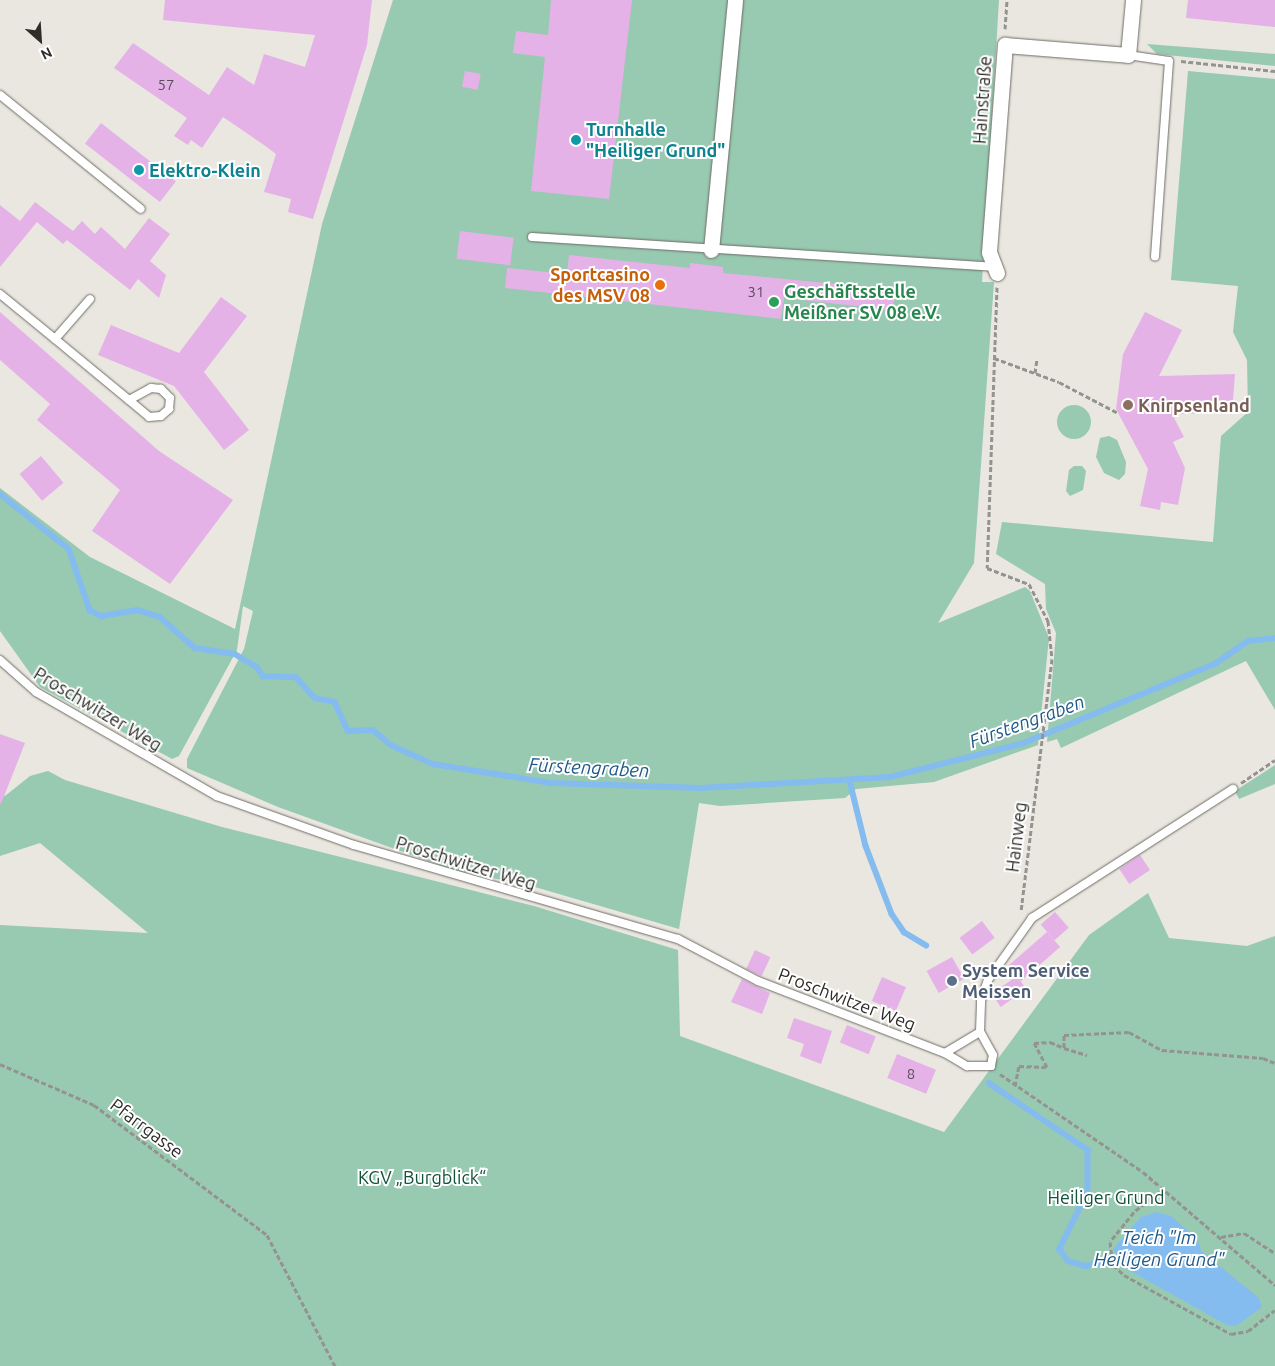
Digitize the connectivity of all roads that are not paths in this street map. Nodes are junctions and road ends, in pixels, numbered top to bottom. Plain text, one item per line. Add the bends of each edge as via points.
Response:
1 (735, 0) edge
2 (1133, 0) edge
3 (1128, 55) junction
4 (0, 94) edge
5 (142, 209) dead end
6 (532, 237) dead end
7 (711, 250) junction
8 (1154, 256) dead end
9 (995, 270) joint
10 (0, 294) edge
11 (90, 299) dead end
12 (55, 340) junction
13 (128, 400) junction
14 (0, 660) edge
15 (1233, 789) road end
16 (980, 1032) junction
17 (945, 1053) junction

1 - 7 street
2 - 3 street
3 - 8 lane via 1169,61
3 - 9 street, Hainstraße via 1005,45 989,252
4 - 5 lane
6 - 7 lane
7 - 9 lane
10 - 12 lane
11 - 12 lane
12 - 13 lane
13 - 13 lane via 149,417 162,416 170,409 170,398 161,389 151,388
14 - 17 lane, Proschwitzer Weg via 36,692 217,796 354,845 678,939 758,981
15 - 16 lane via 1056,899 1022,929 984,991
16 - 17 lane
16 - 17 lane, Proschwitzer Weg via 993,1055 991,1066 967,1066

